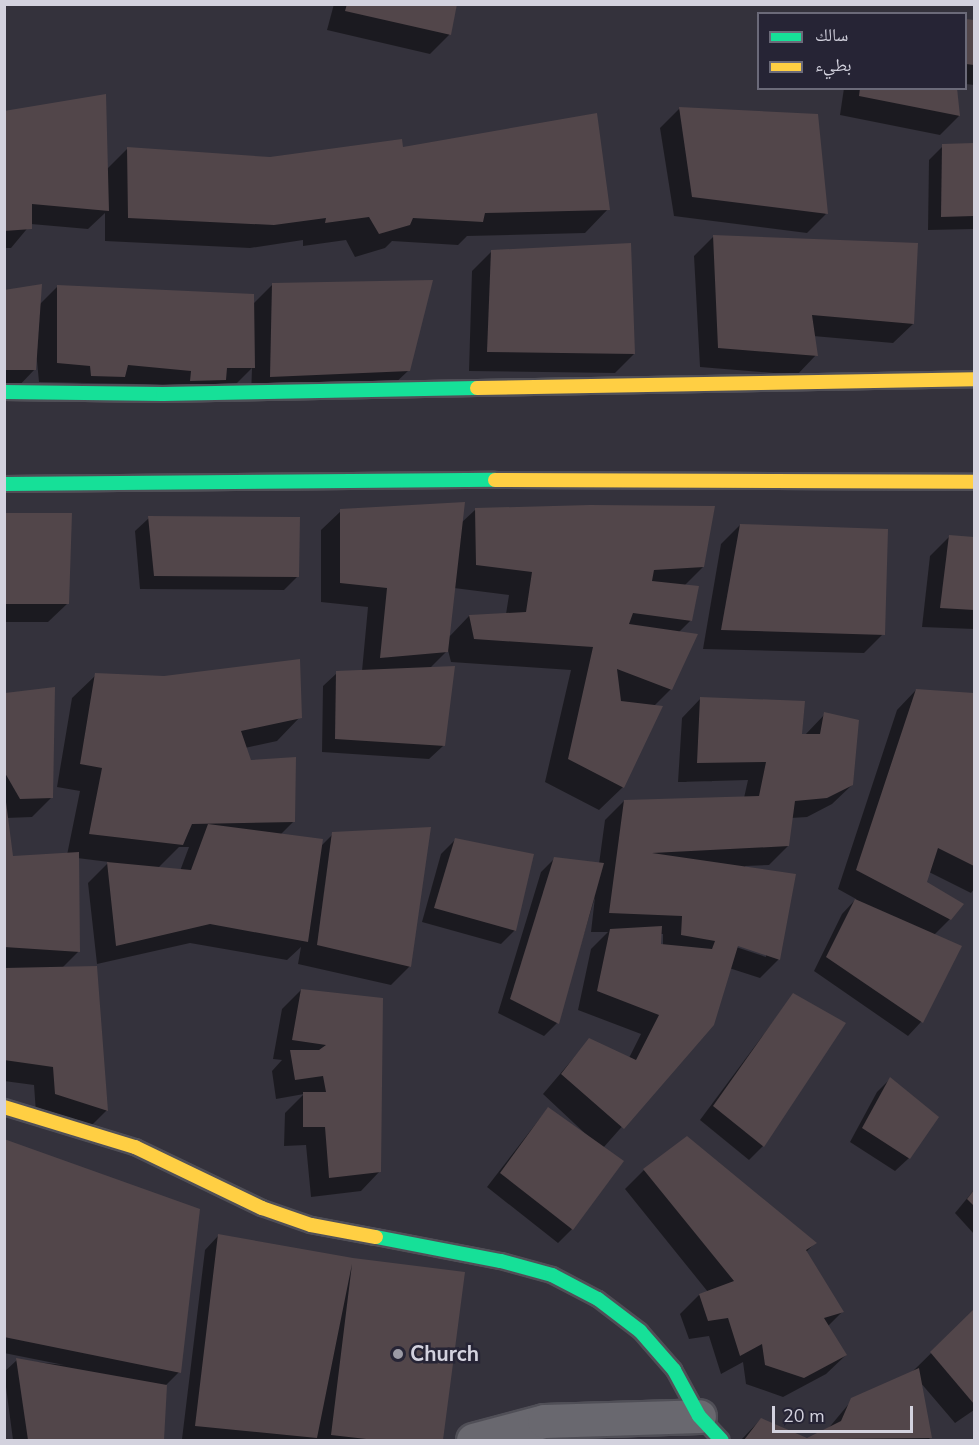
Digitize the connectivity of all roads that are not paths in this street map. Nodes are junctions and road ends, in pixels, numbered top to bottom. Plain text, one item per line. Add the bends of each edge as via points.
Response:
1 (975, 379) edge
2 (4, 392) edge
3 (975, 482) edge
4 (4, 484) edge
5 (4, 1107) edge
6 (699, 1416) junction
7 (473, 1440) edge
8 (721, 1440) edge

1 - 2 main road via 175,393
3 - 4 main road via 704,479
5 - 6 main road via 135,1147 262,1208 311,1225 501,1261 552,1275 598,1299 640,1330 674,1370
6 - 7 street via 544,1421
6 - 8 main road

